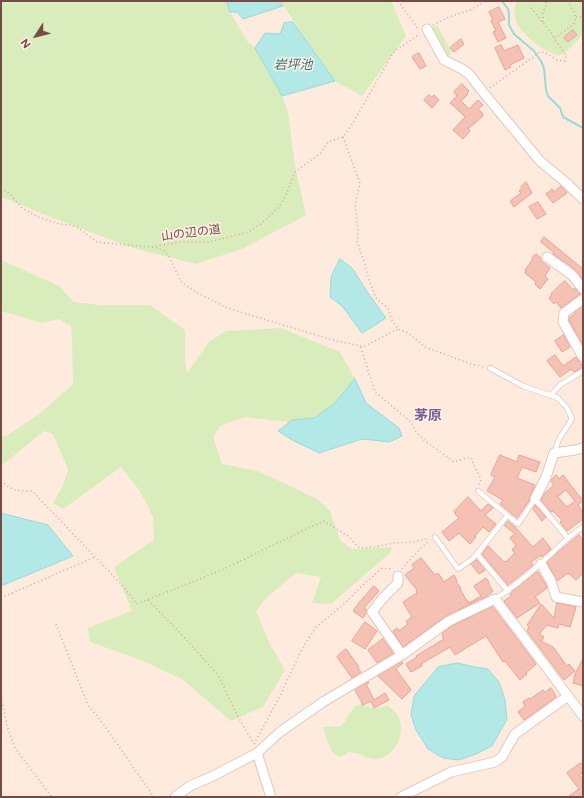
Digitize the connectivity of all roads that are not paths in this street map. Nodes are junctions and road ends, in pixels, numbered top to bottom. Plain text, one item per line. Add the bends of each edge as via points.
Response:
1 (424, 31) road end
2 (583, 198) edge
3 (547, 257) dead end
4 (583, 288) edge
5 (583, 299) edge
6 (583, 357) edge
7 (490, 368) road end
8 (583, 371) edge
9 (551, 395) junction
10 (583, 448) edge
11 (554, 453) junction
12 (478, 491) road end
13 (535, 499) junction
14 (507, 516) junction
15 (583, 527) edge
16 (435, 537) road end
17 (568, 538) junction
18 (478, 554) junction
19 (540, 564) junction
20 (398, 576) road end
21 (508, 591) junction
22 (495, 599) junction
23 (583, 602) edge
24 (402, 655) junction
25 (568, 696) junction
26 (583, 716) edge
27 (255, 748) junction
28 (175, 797) edge
29 (271, 797) edge
30 (401, 797) edge

1 - 2 street via 444,60 469,74 540,161
3 - 4 street via 572,275
5 - 6 street via 564,313 563,322
7 - 9 lane via 522,386
8 - 9 lane via 560,385
9 - 11 lane via 558,398 567,408 572,419 559,439
10 - 11 street
11 - 13 street
12 - 14 lane
13 - 14 lane via 518,524
13 - 17 lane
14 - 18 lane
15 - 17 lane
16 - 18 lane via 458,569
17 - 19 lane
18 - 21 lane
19 - 21 lane
19 - 23 street via 551,581 556,597
20 - 24 street via 398,583 372,612
21 - 22 lane
22 - 24 street via 449,621
22 - 25 street
24 - 27 street via 323,702
25 - 26 street
25 - 30 street via 515,734 502,757 495,762 451,772
27 - 28 street
27 - 29 street

